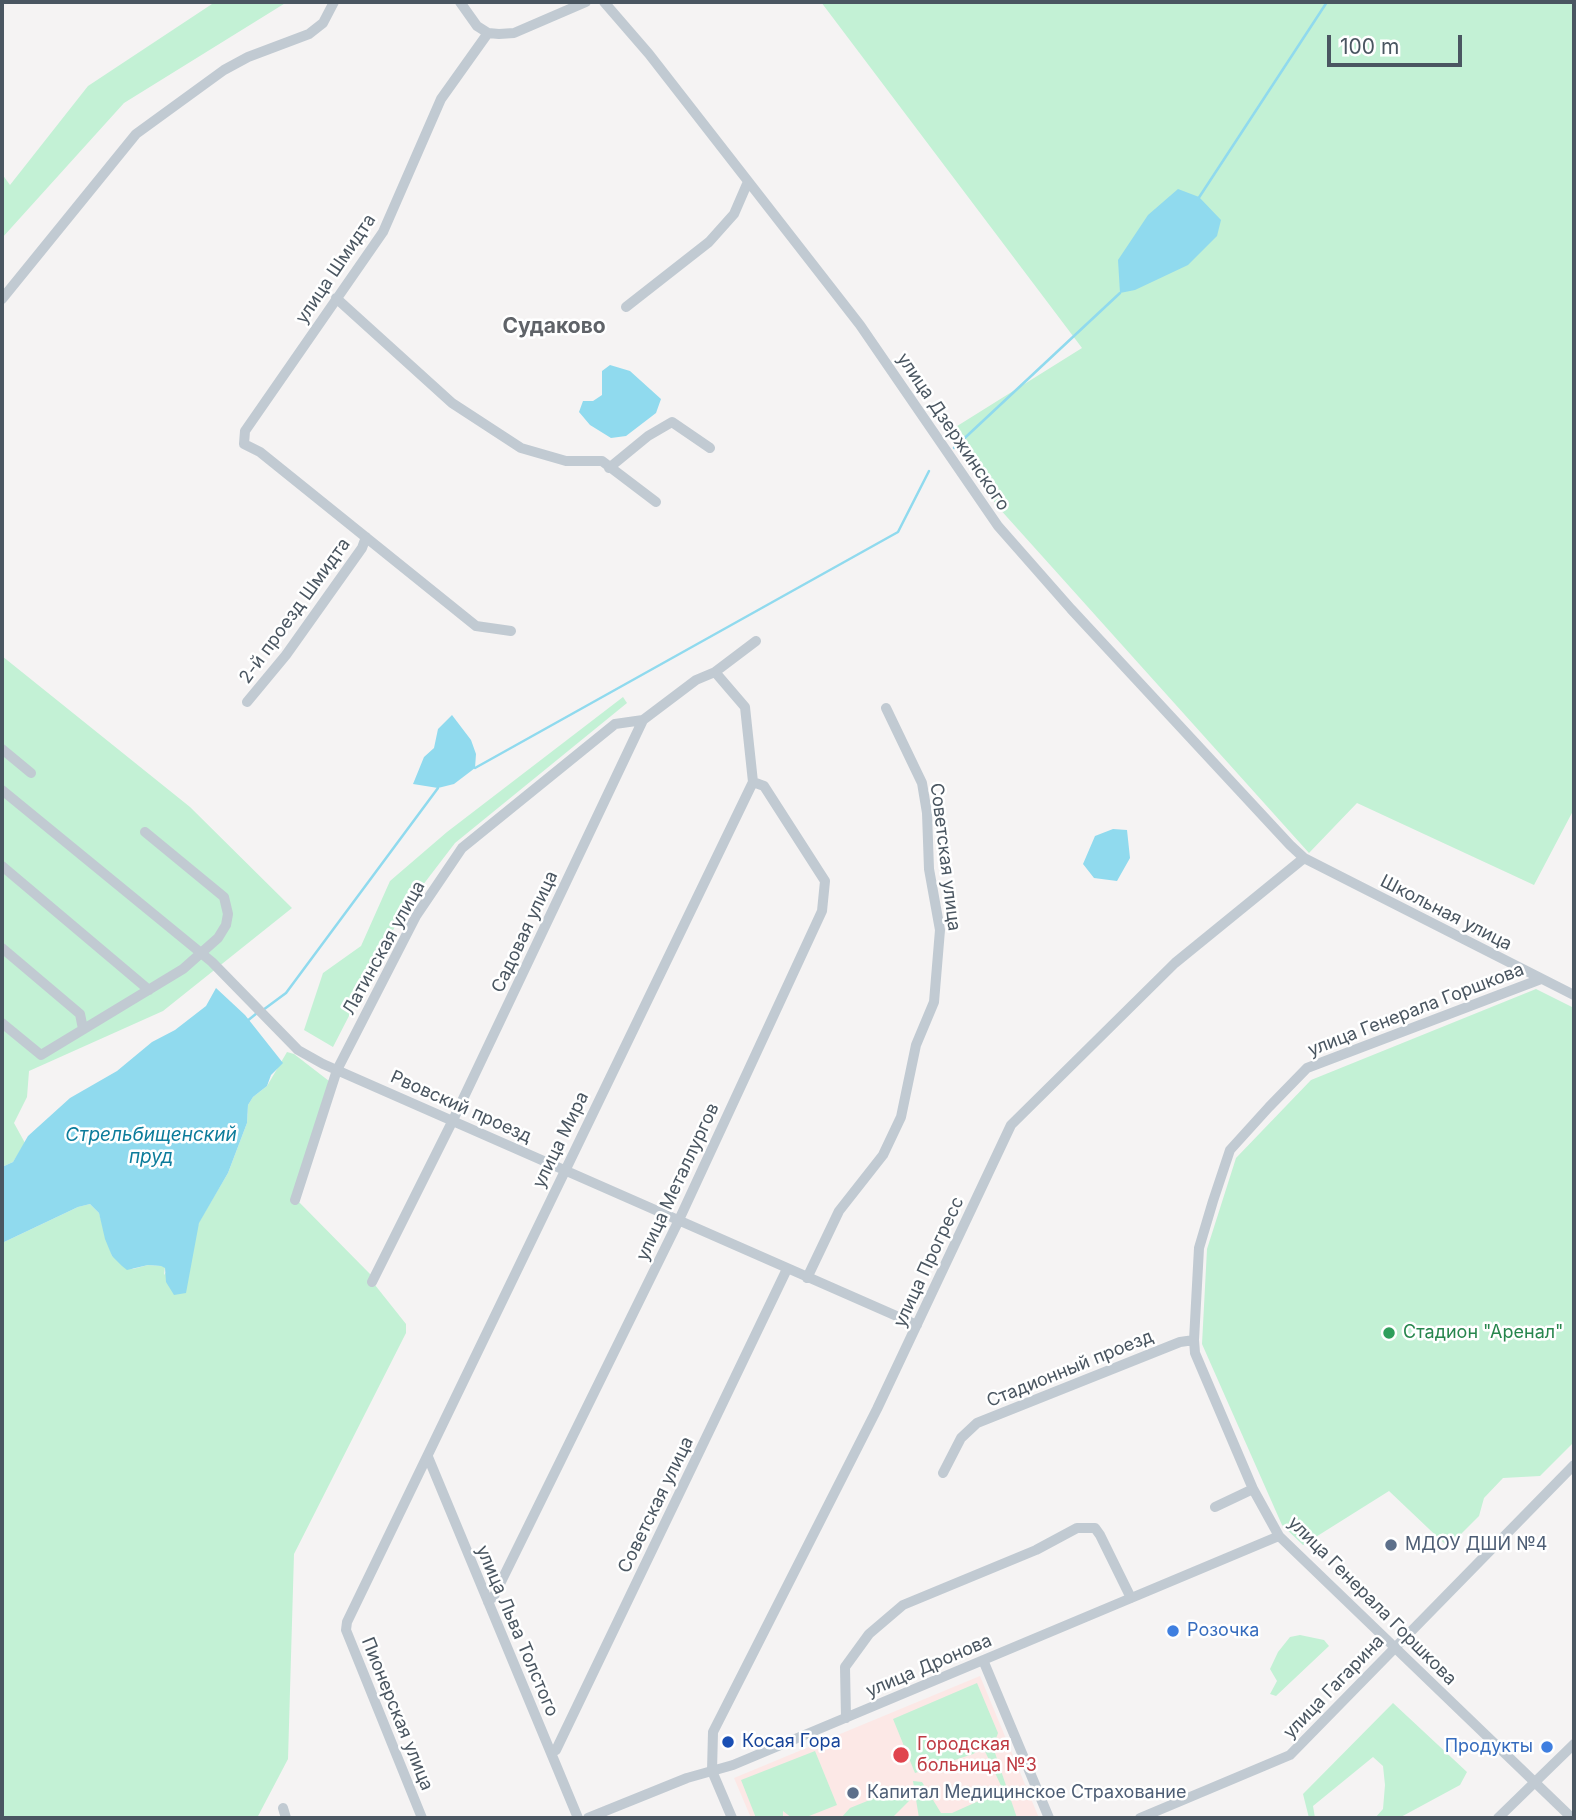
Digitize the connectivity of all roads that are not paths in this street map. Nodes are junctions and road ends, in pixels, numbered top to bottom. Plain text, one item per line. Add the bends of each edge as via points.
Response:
1 (334, 2) edge
2 (460, 2) edge
3 (586, 2) edge
4 (604, 2) edge
5 (488, 33) junction
6 (747, 184) junction
7 (336, 298) junction
8 (2, 299) edge
9 (626, 307) dead end
10 (709, 448) dead end
11 (610, 468) junction
12 (656, 502) dead end
13 (366, 537) junction
14 (511, 631) dead end
15 (756, 640) dead end
16 (715, 672) junction
17 (247, 702) dead end
18 (886, 709) dead end
19 (643, 720) junction
20 (2, 749) edge
21 (30, 773) dead end
22 (753, 782) junction
23 (2, 790) edge
24 (145, 832) dead end
25 (1304, 858) junction
26 (2, 866) edge
27 (2, 948) edge
28 (201, 953) junction
29 (1541, 979) junction
30 (149, 990) junction
31 (1574, 995) edge
32 (2, 1023) edge
33 (83, 1029) junction
34 (337, 1070) junction
35 (453, 1120) junction
36 (563, 1170) junction
37 (295, 1200) dead end
38 (678, 1222) junction
39 (787, 1269) junction
40 (807, 1278) junction
41 (372, 1282) dead end
42 (917, 1325) junction
43 (1194, 1340) junction
44 (428, 1457) junction
45 (1574, 1465) edge
46 (943, 1473) dead end
47 (1253, 1489) junction
48 (1215, 1507) dead end
49 (1279, 1536) junction
50 (1131, 1598) junction
51 (488, 1602) junction
52 (347, 1622) joint
53 (1395, 1646) junction
54 (983, 1660) junction
55 (846, 1718) junction
56 (1574, 1744) edge
57 (551, 1752) junction
58 (712, 1771) junction
59 (1535, 1782) junction
60 (422, 1818) edge
61 (578, 1818) edge
62 (588, 1818) edge
63 (732, 1818) edge
64 (1049, 1818) edge
65 (1140, 1818) edge
66 (1498, 1818) edge
67 (1572, 1818) edge

1 - 8 street via 323,23 309,34 257,52 224,70 136,134
2 - 5 street
3 - 5 street via 514,33
4 - 6 street, улица Дзержинского
5 - 7 street, улица Шмидта via 442,99 383,232
6 - 9 street via 734,214 709,242
6 - 25 street, улица Дзержинского via 860,325 998,526
7 - 11 street via 452,403 521,448 566,461 601,461
7 - 13 street, улица Шмидта via 245,431 244,444
10 - 11 street via 672,422
11 - 12 street
13 - 14 street via 476,626
13 - 17 street, 2-й проезд Шмидта via 286,655
15 - 16 street, Садовая улица
16 - 19 street, Садовая улица via 696,680
16 - 22 street via 745,707
18 - 40 street, Советская улица via 922,783 927,813 929,869 940,930 934,1002 916,1045 901,1117 883,1155 839,1210
19 - 34 street, Латинская улица via 615,724 462,848 416,916
19 - 35 street, Садовая улица
20 - 21 street
22 - 36 street, улица Мира
22 - 38 street, улица Металлургов via 764,786 825,881 822,911
23 - 28 street, Рвовский проезд
24 - 28 street via 224,897 226,925
25 - 29 street, Школьная улица
25 - 42 street, улица Прогресс via 1175,963 1011,1125
26 - 30 street
27 - 33 street via 80,1014
28 - 30 street
28 - 34 street, Рвовский проезд via 298,1050
29 - 31 street, Школьная улица
29 - 43 street, улица Генерала Горшкова via 1307,1068 1269,1107 1230,1150 1213,1201 1199,1248
30 - 33 street
32 - 33 street via 41,1055
34 - 35 street, Рвовский проезд
34 - 37 street, Латинская улица
35 - 36 street, Рвовский проезд
35 - 41 street, Садовая улица
36 - 38 street, Рвовский проезд
36 - 44 street, улица Мира
38 - 39 street, Рвовский проезд
38 - 51 street, улица Металлургов
39 - 40 street, Рвовский проезд
39 - 57 street, Советская улица via 556,1750
40 - 42 street, Рвовский проезд
42 - 58 street, улица Прогресс via 713,1732
43 - 46 street, Стадионный проезд via 1170,1345 978,1423 961,1438
43 - 47 street, улица Генерала Горшкова via 1195,1353
44 - 51 street, улица Льва Толстого
44 - 52 street, улица Мира
45 - 53 street, улица Гагарина
47 - 48 street
47 - 49 street, улица Генерала Горшкова
49 - 50 street, улица Дронова
49 - 53 street, улица Генерала Горшкова
50 - 54 street, улица Дронова
50 - 55 street via 1095,1528 1077,1528 1036,1550 903,1605 869,1634 845,1667
51 - 57 street, улица Льва Толстого
52 - 60 street, Пионерская улица via 346,1630
53 - 59 street, улица Генерала Горшкова
53 - 65 street, улица Гагарина via 1290,1755
54 - 55 street, улица Дронова
54 - 64 street
55 - 58 street, улица Дронова
56 - 59 street
57 - 61 street, улица Льва Толстого
58 - 62 street, улица Дронова
58 - 63 street
59 - 66 street
59 - 67 street, улица Генерала Горшкова

